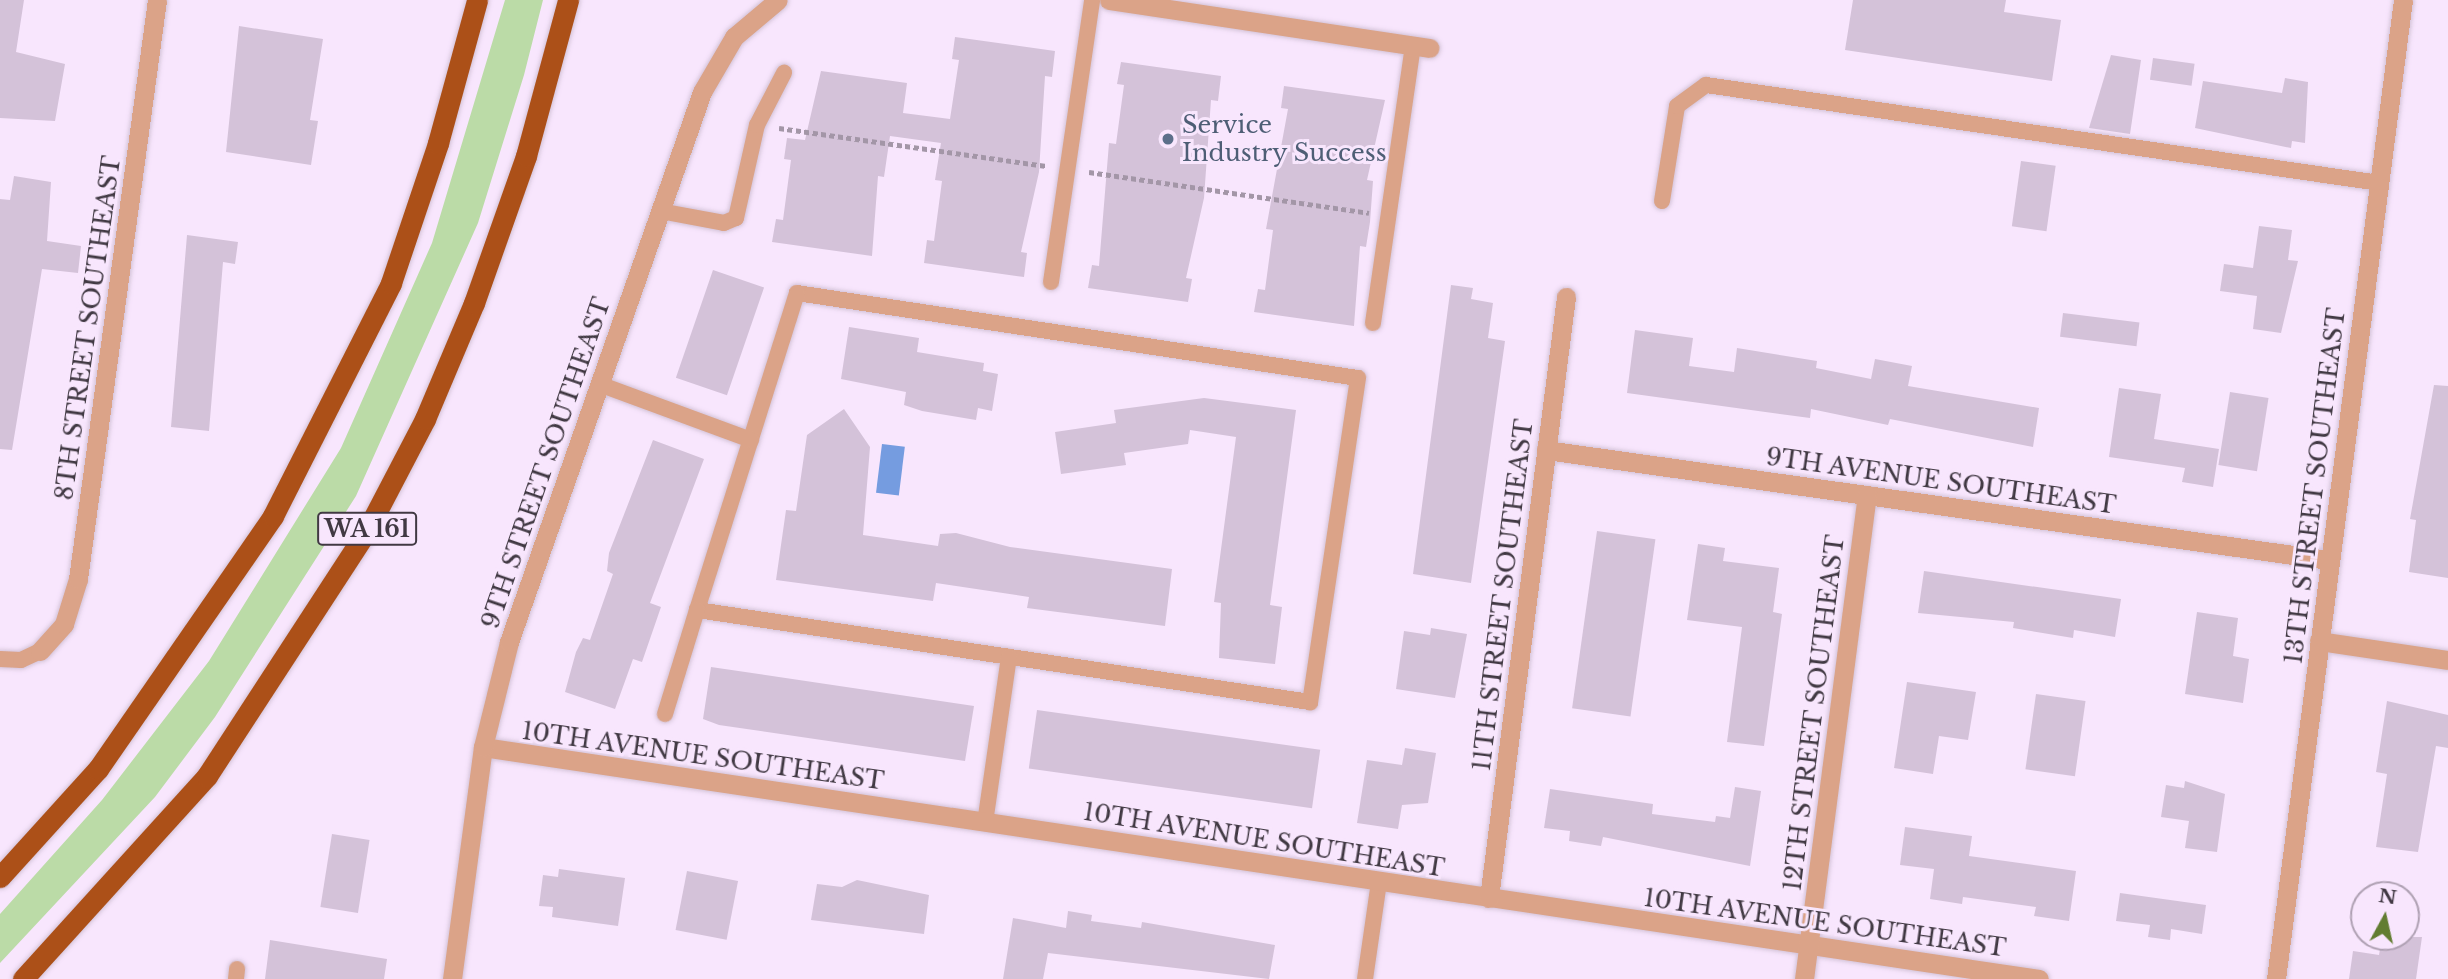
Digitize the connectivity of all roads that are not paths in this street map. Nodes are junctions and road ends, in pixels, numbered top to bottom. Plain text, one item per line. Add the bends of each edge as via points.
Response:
1 (158, 0) edge
2 (477, 0) edge
3 (568, 0) edge
4 (778, 0) edge
5 (1093, 0) edge
6 (1109, 0) edge
7 (2403, 0) edge
8 (1421, 47) joint
9 (785, 73) dead end
10 (2379, 183) junction
11 (1662, 201) dead end
12 (660, 211) junction
13 (1051, 282) dead end
14 (1566, 298) dead end
15 (1373, 323) dead end
16 (599, 384) junction
17 (751, 440) junction
18 (1546, 450) junction
19 (1867, 495) junction
20 (2329, 560) junction
21 (697, 610) junction
22 (2319, 641) junction
23 (40, 651) joint
24 (1009, 657) junction
25 (0, 659) edge
26 (2448, 660) edge
27 (665, 714) dead end
28 (483, 747) junction
29 (985, 823) junction
30 (0, 877) edge
31 (1379, 882) junction
32 (1489, 898) junction
33 (1808, 947) junction
34 (23, 979) edge
35 (452, 979) edge
36 (1365, 979) edge
37 (1804, 979) edge
38 (2039, 979) edge
39 (2276, 979) edge

1 - 23 street, 8TH STREET SOUTHEAST via 78,579 64,624
2 - 30 highway, WA 161 via 439,143 391,283 273,516 98,769
3 - 34 highway, WA 161 via 526,156 474,303 365,534 207,776
4 - 12 street, 9TH STREET SOUTHEAST via 734,37 714,65
5 - 13 lane
6 - 8 street
7 - 10 street, 13TH STREET SOUTHEAST
8 - 15 lane
9 - 12 lane via 757,125 736,218 724,223
10 - 11 lane via 1706,85 1677,106
10 - 20 street, 13TH STREET SOUTHEAST
12 - 16 street, 9TH STREET SOUTHEAST
14 - 18 street, 11TH STREET SOUTHEAST
16 - 17 lane
16 - 28 street, 9TH STREET SOUTHEAST via 502,665
17 - 21 lane
17 - 24 lane via 797,293 1358,379 1310,702
18 - 19 street, 9TH AVENUE SOUTHEAST
18 - 32 street, 11TH STREET SOUTHEAST
19 - 20 street, 9TH AVENUE SOUTHEAST
19 - 33 street, 12TH STREET SOUTHEAST
20 - 22 street, 13TH STREET SOUTHEAST
21 - 24 lane
21 - 27 lane
22 - 26 street
22 - 39 street, 13TH STREET SOUTHEAST
23 - 25 lane via 21,660
24 - 29 lane
28 - 29 street, 10TH AVENUE SOUTHEAST
28 - 35 street, 9TH STREET SOUTHEAST
29 - 31 street, 10TH AVENUE SOUTHEAST
31 - 32 street, 10TH AVENUE SOUTHEAST
31 - 36 lane
32 - 33 street, 10TH AVENUE SOUTHEAST
33 - 37 street, 12TH STREET SOUTHEAST
33 - 38 street, 10TH AVENUE SOUTHEAST

